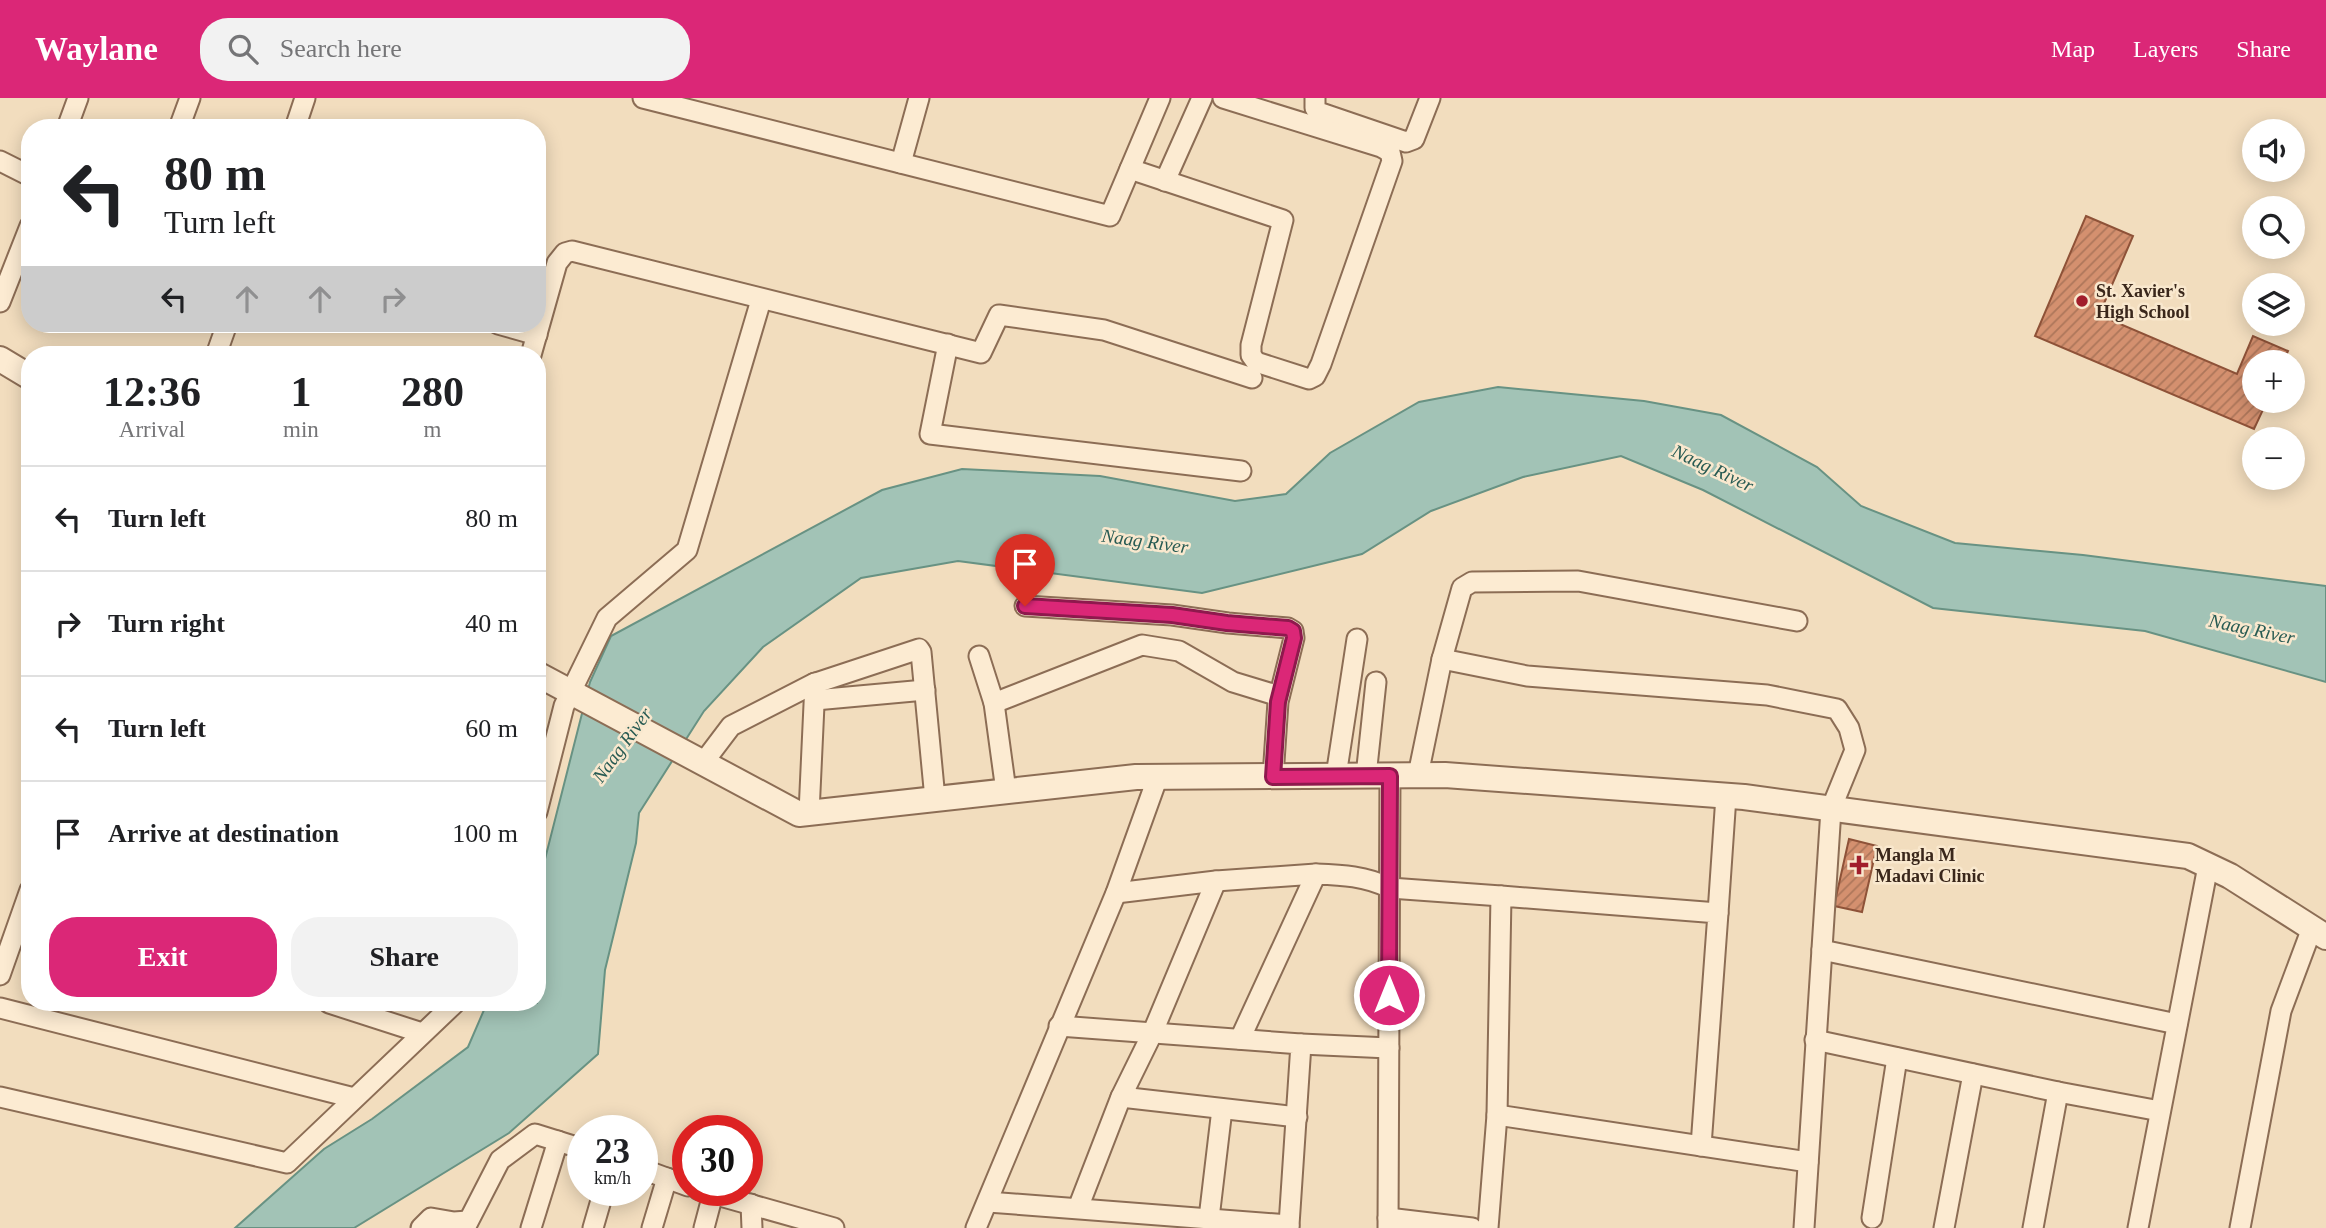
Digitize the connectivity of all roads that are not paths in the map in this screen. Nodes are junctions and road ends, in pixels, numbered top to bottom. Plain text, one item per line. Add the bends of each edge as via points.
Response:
1 (78, 98) edge
2 (190, 98) edge
3 (305, 98) edge
4 (643, 98) edge
5 (919, 98) edge
6 (1160, 98) edge
7 (1202, 98) edge
8 (1223, 98) edge
9 (1315, 98) edge
10 (1430, 98) edge
11 (708, 106) edge
12 (70, 119) edge
13 (182, 119) edge
14 (298, 119) edge
15 (0, 161) edge
16 (901, 163) junction
17 (1130, 169) junction
18 (21, 172) edge
19 (1165, 181) junction
20 (21, 249) edge
21 (761, 300) junction
22 (0, 302) edge
23 (546, 302) edge
24 (530, 333) edge
25 (537, 335) joint
26 (948, 344) junction
27 (534, 346) edge
28 (0, 359) edge
29 (21, 372) edge
30 (1252, 378) dead end
31 (1241, 471) dead end
32 (1025, 606) dead end
33 (1797, 621) dead end
34 (1357, 639) dead end
35 (979, 656) dead end
36 (1442, 659) junction
37 (546, 679) edge
38 (1376, 682) dead end
39 (925, 690) junction
40 (570, 692) junction
41 (815, 692) junction
42 (1279, 696) junction
43 (994, 703) junction
44 (699, 761) junction
45 (1418, 775) junction
46 (1336, 776) junction
47 (1378, 776) junction
48 (1273, 777) junction
49 (546, 779) edge
50 (1157, 779) junction
51 (1006, 791) junction
52 (1726, 796) junction
53 (935, 799) junction
54 (1831, 808) junction
55 (809, 813) junction
56 (2208, 866) junction
57 (1316, 874) junction
58 (1216, 881) junction
59 (1390, 888) junction
60 (1115, 893) junction
61 (1501, 897) junction
62 (1718, 913) junction
63 (21, 925) edge
64 (2319, 933) edge
65 (1822, 950) junction
66 (0, 975) edge
67 (0, 1008) edge
68 (354, 1011) edge
69 (447, 1011) edge
70 (2177, 1024) junction
71 (1059, 1026) junction
72 (422, 1033) junction
73 (1152, 1034) junction
74 (1240, 1039) junction
75 (1815, 1040) junction
76 (1301, 1044) junction
77 (1389, 1048) junction
78 (1897, 1058) junction
79 (1972, 1074) junction
80 (2058, 1091) junction
81 (0, 1097) edge
82 (1121, 1097) junction
83 (354, 1098) junction
84 (1222, 1109) junction
85 (2160, 1111) junction
86 (1497, 1115) junction
87 (1297, 1117) junction
88 (558, 1141) junction
89 (567, 1144) edge
90 (1701, 1146) junction
91 (1808, 1162) junction
92 (658, 1175) edge
93 (667, 1178) junction
94 (672, 1180) edge
95 (988, 1202) junction
96 (599, 1206) edge
97 (705, 1206) edge
98 (751, 1206) edge
99 (758, 1206) edge
100 (1078, 1208) junction
101 (1209, 1218) junction
102 (1872, 1219) dead end
103 (1152, 1221) edge
104 (1388, 1223) edge
105 (466, 1224) edge
106 (1289, 1226) edge
107 (421, 1228) edge
108 (531, 1228) edge
109 (593, 1228) edge
110 (652, 1228) edge
111 (704, 1228) edge
112 (752, 1228) edge
113 (832, 1228) edge
114 (976, 1228) edge
115 (1472, 1228) edge
116 (1488, 1228) edge
117 (1804, 1228) edge
118 (1944, 1228) edge
119 (2033, 1228) edge
120 (2137, 1228) edge
121 (2241, 1228) edge

1 - 12 street
2 - 13 street
3 - 14 street
4 - 11 street
5 - 16 street
6 - 17 street
7 - 19 street
8 - 19 street via 1390,152 1392,160 1315,376 1309,379 1256,362 1251,355 1283,220
9 - 10 street via 1318,112 1406,142 1414,139
11 - 16 street
15 - 18 street
16 - 17 street via 1110,216
17 - 19 street
20 - 22 street
21 - 23 street via 572,251 557,262
21 - 26 street
21 - 40 street via 687,550 607,618
24 - 25 street
25 - 27 street
26 - 30 street via 981,354 999,315 1104,330
26 - 31 street via 930,434
28 - 29 street
32 - 42 street via 1288,628 1294,638
33 - 36 street via 1578,581 1472,582 1462,588
34 - 46 street
35 - 43 street
36 - 45 street
36 - 54 street via 1527,676 1767,695 1838,709 1855,750
37 - 40 street
38 - 47 street
39 - 41 street
39 - 41 street via 919,649
39 - 53 street
40 - 44 street
40 - 49 street
41 - 44 street via 731,726
41 - 55 street
42 - 43 street via 1233,682 1179,651 1142,645
42 - 48 street
43 - 51 street
44 - 55 street via 799,814
45 - 47 street
45 - 52 street
46 - 47 street
46 - 48 street
47 - 59 street
48 - 50 street
50 - 51 street via 1136,777
50 - 60 street
51 - 53 street
52 - 54 street
52 - 62 street
53 - 55 street
54 - 56 street via 2188,856
54 - 65 street
56 - 64 street
56 - 70 street
57 - 58 street
57 - 59 street via 1349,875
57 - 74 street
58 - 60 street
58 - 73 street
59 - 61 street
59 - 77 street
60 - 71 street
61 - 62 street
61 - 86 street
62 - 90 street
63 - 66 street
64 - 121 street via 2281,1012
65 - 70 street
65 - 75 street
67 - 83 street
68 - 72 street
69 - 72 street
70 - 85 street
71 - 73 street
71 - 95 street
72 - 83 street
73 - 74 street
73 - 82 street
74 - 76 street
75 - 78 street
75 - 91 street
76 - 77 street
76 - 87 street
77 - 104 street
78 - 79 street
78 - 102 street
79 - 80 street
79 - 118 street
80 - 85 street
80 - 119 street
81 - 83 street via 287,1163
82 - 84 street
82 - 100 street
84 - 87 street
84 - 101 street
85 - 120 street
86 - 90 street
86 - 116 street
87 - 106 street
88 - 89 street
88 - 105 street via 536,1134 500,1160
88 - 108 street
90 - 91 street
91 - 117 street
92 - 93 street
93 - 94 street
93 - 110 street
95 - 100 street
95 - 114 street
96 - 109 street
97 - 111 street
98 - 112 street
99 - 113 street
100 - 103 street
101 - 103 street
101 - 106 street
104 - 115 street
105 - 107 street via 431,1218

